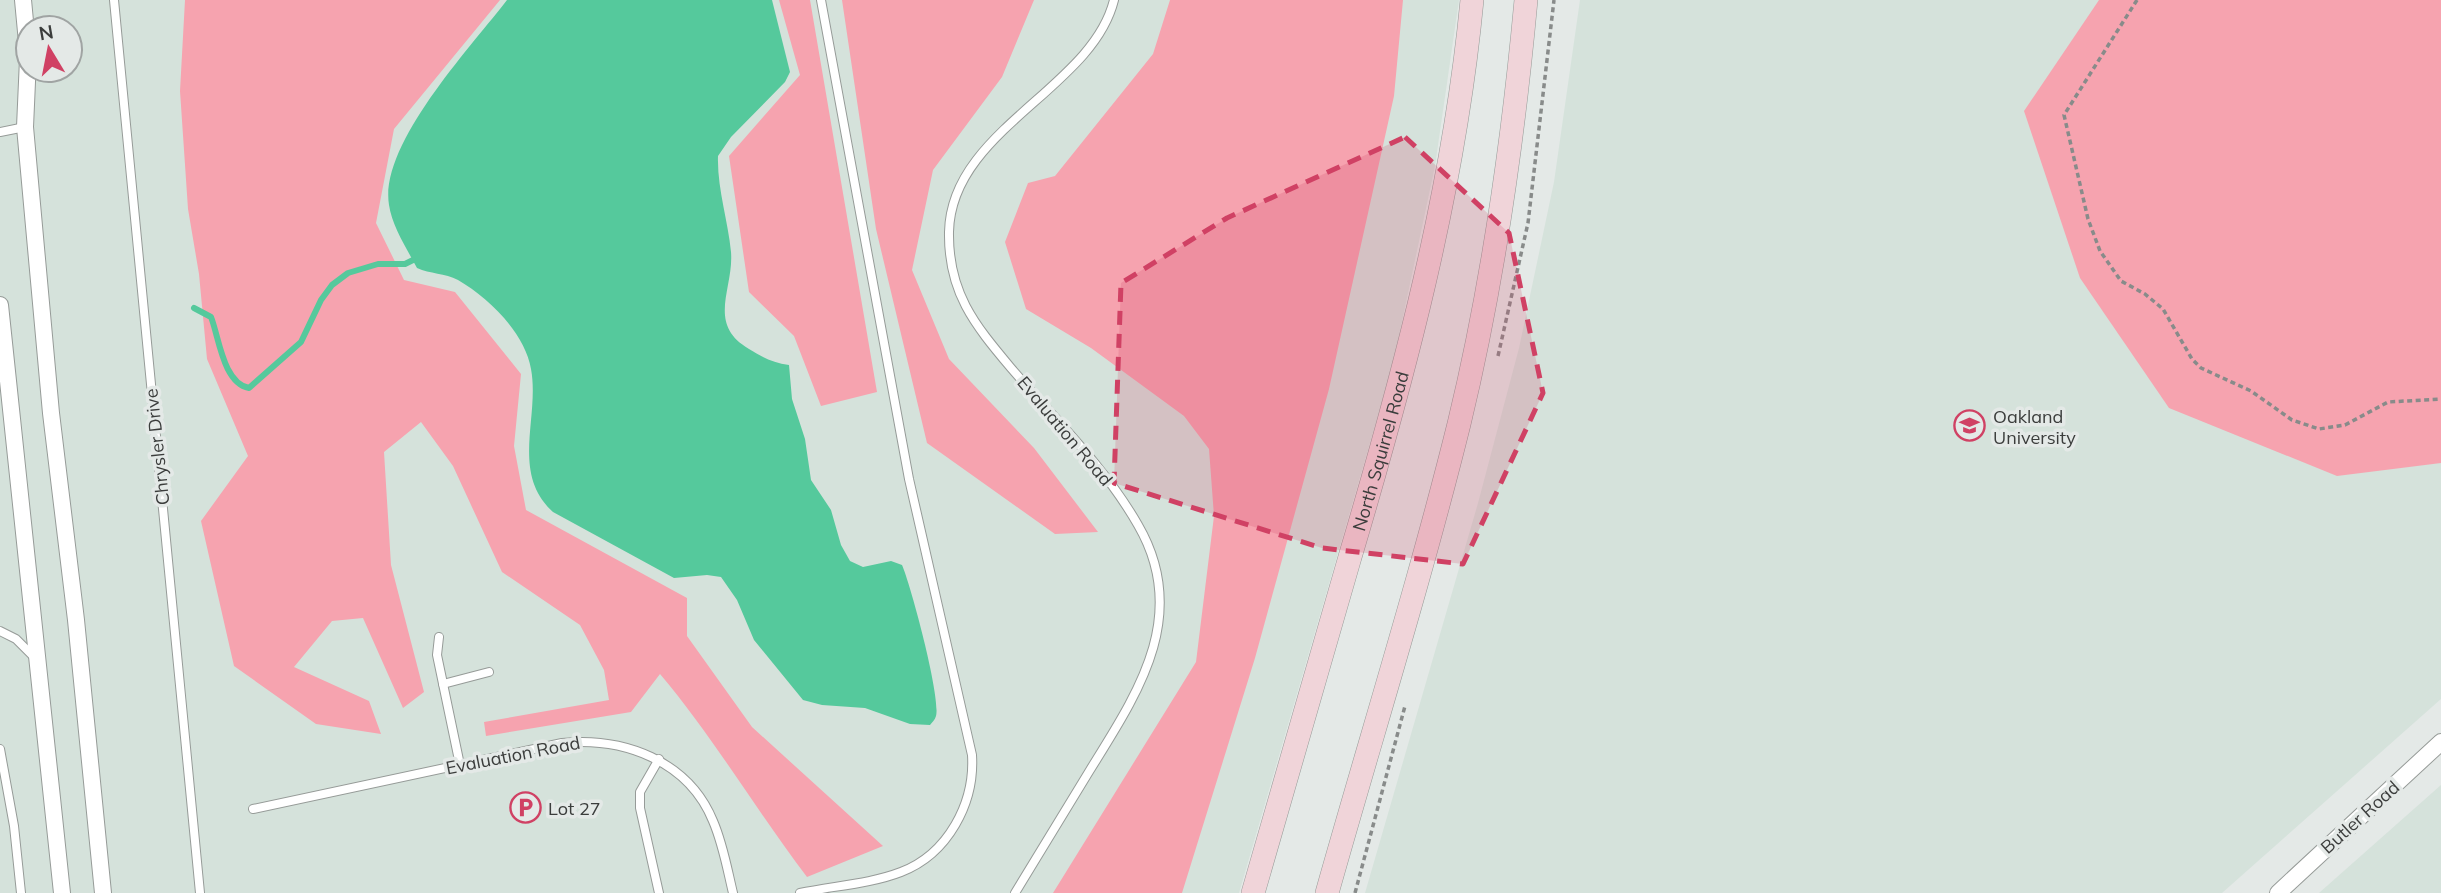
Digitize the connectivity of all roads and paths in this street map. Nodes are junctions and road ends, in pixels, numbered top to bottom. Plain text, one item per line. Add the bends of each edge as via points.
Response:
1 (114, 0) edge
2 (821, 0) edge
3 (1114, 0) edge
4 (1472, 0) edge
5 (1526, 0) edge
6 (2137, 0) edge
7 (27, 84) edge
8 (24, 127) junction
9 (0, 132) edge
10 (0, 305) edge
11 (2441, 399) edge
12 (0, 631) edge
13 (439, 637) dead end
14 (40, 669) junction
15 (489, 672) dead end
16 (443, 684) junction
17 (2441, 742) edge
18 (0, 748) edge
19 (659, 760) junction
20 (2, 765) edge
21 (460, 765) junction
22 (253, 809) dead end
23 (21, 893) edge
24 (62, 893) edge
25 (103, 893) edge
26 (200, 893) edge
27 (659, 893) edge
28 (733, 893) edge
29 (800, 893) edge
30 (1015, 893) edge
31 (1253, 893) edge
32 (1327, 893) edge
33 (2278, 893) edge

1 - 26 lane, Chrysler Drive
2 - 29 lane via 909,479 973,772 966,804 950,834 927,857 901,872
3 - 30 lane, Evaluation Road via 1100,35 984,150 960,186 949,229 951,272 968,314 1122,499 1148,545 1158,593 1156,639 1144,681
4 - 31 main road, North Squirrel Road via 1458,112 1419,309 1393,414
5 - 32 main road via 1500,220 1459,422
6 - 11 path via 2064,115 2088,219 2100,251 2121,281 2163,309 2201,368 2251,391 2304,425 2333,429 2378,405
7 - 8 street
8 - 9 lane
8 - 25 street
10 - 14 street
12 - 14 lane via 27,647
13 - 16 lane via 436,655
14 - 24 street
15 - 16 lane
16 - 21 lane
17 - 33 street, Butler Road
18 - 20 lane
19 - 21 lane, Evaluation Road via 625,746 590,740
19 - 27 lane via 640,792
19 - 28 lane, Evaluation Road via 694,790 712,818
20 - 23 lane
21 - 22 lane, Evaluation Road

